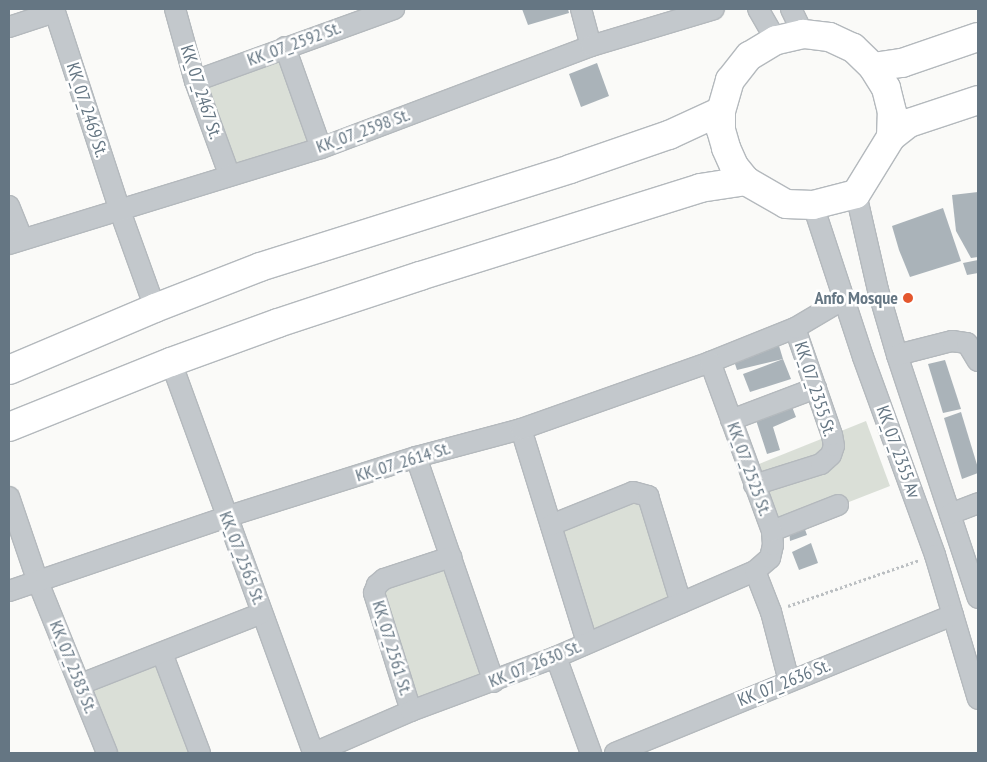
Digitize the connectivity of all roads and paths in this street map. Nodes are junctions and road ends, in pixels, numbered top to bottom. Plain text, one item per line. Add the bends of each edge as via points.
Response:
1 (175, 9) edge
2 (394, 9) edge
3 (581, 9) edge
4 (714, 9) edge
5 (758, 9) edge
6 (791, 9) edge
7 (54, 10) edge
8 (9, 27) edge
9 (803, 34) junction
10 (978, 38) edge
11 (776, 40) junction
12 (592, 46) junction
13 (285, 47) junction
14 (873, 66) junction
15 (195, 81) junction
16 (978, 100) edge
17 (721, 111) junction
18 (891, 137) junction
19 (321, 148) junction
20 (229, 174) junction
21 (746, 181) junction
22 (856, 194) junction
23 (9, 206) edge
24 (813, 206) junction
25 (120, 211) junction
26 (15, 241) edge
27 (844, 299) junction
28 (155, 308) junction
29 (795, 328) junction
30 (897, 355) junction
31 (978, 361) edge
32 (170, 362) junction
33 (710, 362) junction
34 (9, 370) edge
35 (816, 388) junction
36 (731, 420) junction
37 (9, 427) edge
38 (521, 429) junction
39 (416, 457) junction
40 (754, 485) junction
41 (9, 496) edge
42 (978, 502) edge
43 (838, 505) dead end
44 (950, 514) junction
45 (226, 517) junction
46 (551, 525) junction
47 (772, 530) junction
48 (935, 555) junction
49 (451, 557) junction
50 (755, 571) junction
51 (38, 582) junction
52 (9, 591) edge
53 (978, 598) edge
54 (681, 603) junction
55 (771, 612) junction
56 (262, 613) junction
57 (953, 615) junction
58 (587, 642) junction
59 (162, 653) junction
60 (556, 657) junction
61 (788, 681) junction
62 (494, 682) junction
63 (81, 684) junction
64 (978, 699) edge
65 (411, 711) junction
66 (108, 753) edge
67 (200, 753) edge
68 (314, 753) edge
69 (591, 753) edge
70 (615, 753) edge

1 - 15 street, KK_07_2467 St.
2 - 13 street, KK_07_2592 St.
3 - 12 street
4 - 12 street, KK_07_2598 St.
5 - 11 street
6 - 9 street
7 - 8 street
7 - 25 street, KK_07_2469 St.
9 - 11 highway
9 - 14 highway via 829,38 853,48
10 - 14 highway via 902,63
11 - 17 highway via 749,56 730,80
12 - 19 street, KK_07_2598 St.
13 - 15 street, KK_07_2592 St.
13 - 19 street
14 - 18 highway via 886,88 892,112
15 - 20 street, KK_07_2467 St.
16 - 18 highway via 909,123
17 - 21 highway via 721,130 726,148
17 - 28 highway via 669,134 570,169 260,267
18 - 22 highway
19 - 20 street, KK_07_2598 St.
20 - 25 street, KK_07_2598 St.
21 - 24 highway via 786,204
21 - 32 highway via 700,188 420,276
22 - 24 highway
22 - 30 street, KK_07_2355 Av
23 - 26 street
24 - 27 street, KK_07_2355 Av
25 - 26 street, KK_07_2598 St.
25 - 28 street, KK_07_2469 St.
27 - 29 street, KK_07_2614 St.
27 - 48 street, KK_07_2355 Av
28 - 34 highway
29 - 33 street, KK_07_2614 St.
29 - 35 street, KK_07_2355 St.
30 - 31 street via 952,341 967,343
30 - 44 street, KK_07_2355 Av
32 - 37 highway
32 - 45 street, KK_07_2565 St.
33 - 36 street, KK_07_2525 St.
33 - 38 street, KK_07_2614 St.
35 - 36 street
35 - 40 street, KK_07_2355 St. via 832,435 834,446 831,455 821,464
36 - 40 street, KK_07_2525 St.
38 - 39 street, KK_07_2614 St.
38 - 46 street
39 - 45 street, KK_07_2614 St.
39 - 49 street
40 - 47 street, KK_07_2525 St.
41 - 51 street, KK_07_2583 St.
42 - 44 street
43 - 47 street
44 - 53 street, KK_07_2355 Av
45 - 51 street, KK_07_2614 St.
45 - 56 street, KK_07_2565 St.
46 - 54 street via 633,492 648,496
46 - 58 street
47 - 50 street, KK_07_2525 St. via 770,558
48 - 55 path
48 - 57 street, KK_07_2355 Av
49 - 62 street
49 - 65 street, KK_07_2561 St. via 384,579 374,593
50 - 54 street, KK_07_2630 St.
50 - 55 street
51 - 52 street, KK_07_2614 St.
51 - 63 street, KK_07_2583 St.
54 - 58 street, KK_07_2630 St.
55 - 61 street
56 - 59 street
56 - 68 street, KK_07_2565 St.
57 - 61 street, KK_07_2636 St.
57 - 64 street, KK_07_2355 Av
58 - 60 street, KK_07_2630 St.
59 - 63 street
59 - 67 street
60 - 62 street, KK_07_2630 St.
60 - 69 street
61 - 70 street, KK_07_2636 St.
62 - 65 street, KK_07_2630 St.
63 - 66 street, KK_07_2583 St.
65 - 68 street, KK_07_2630 St.

